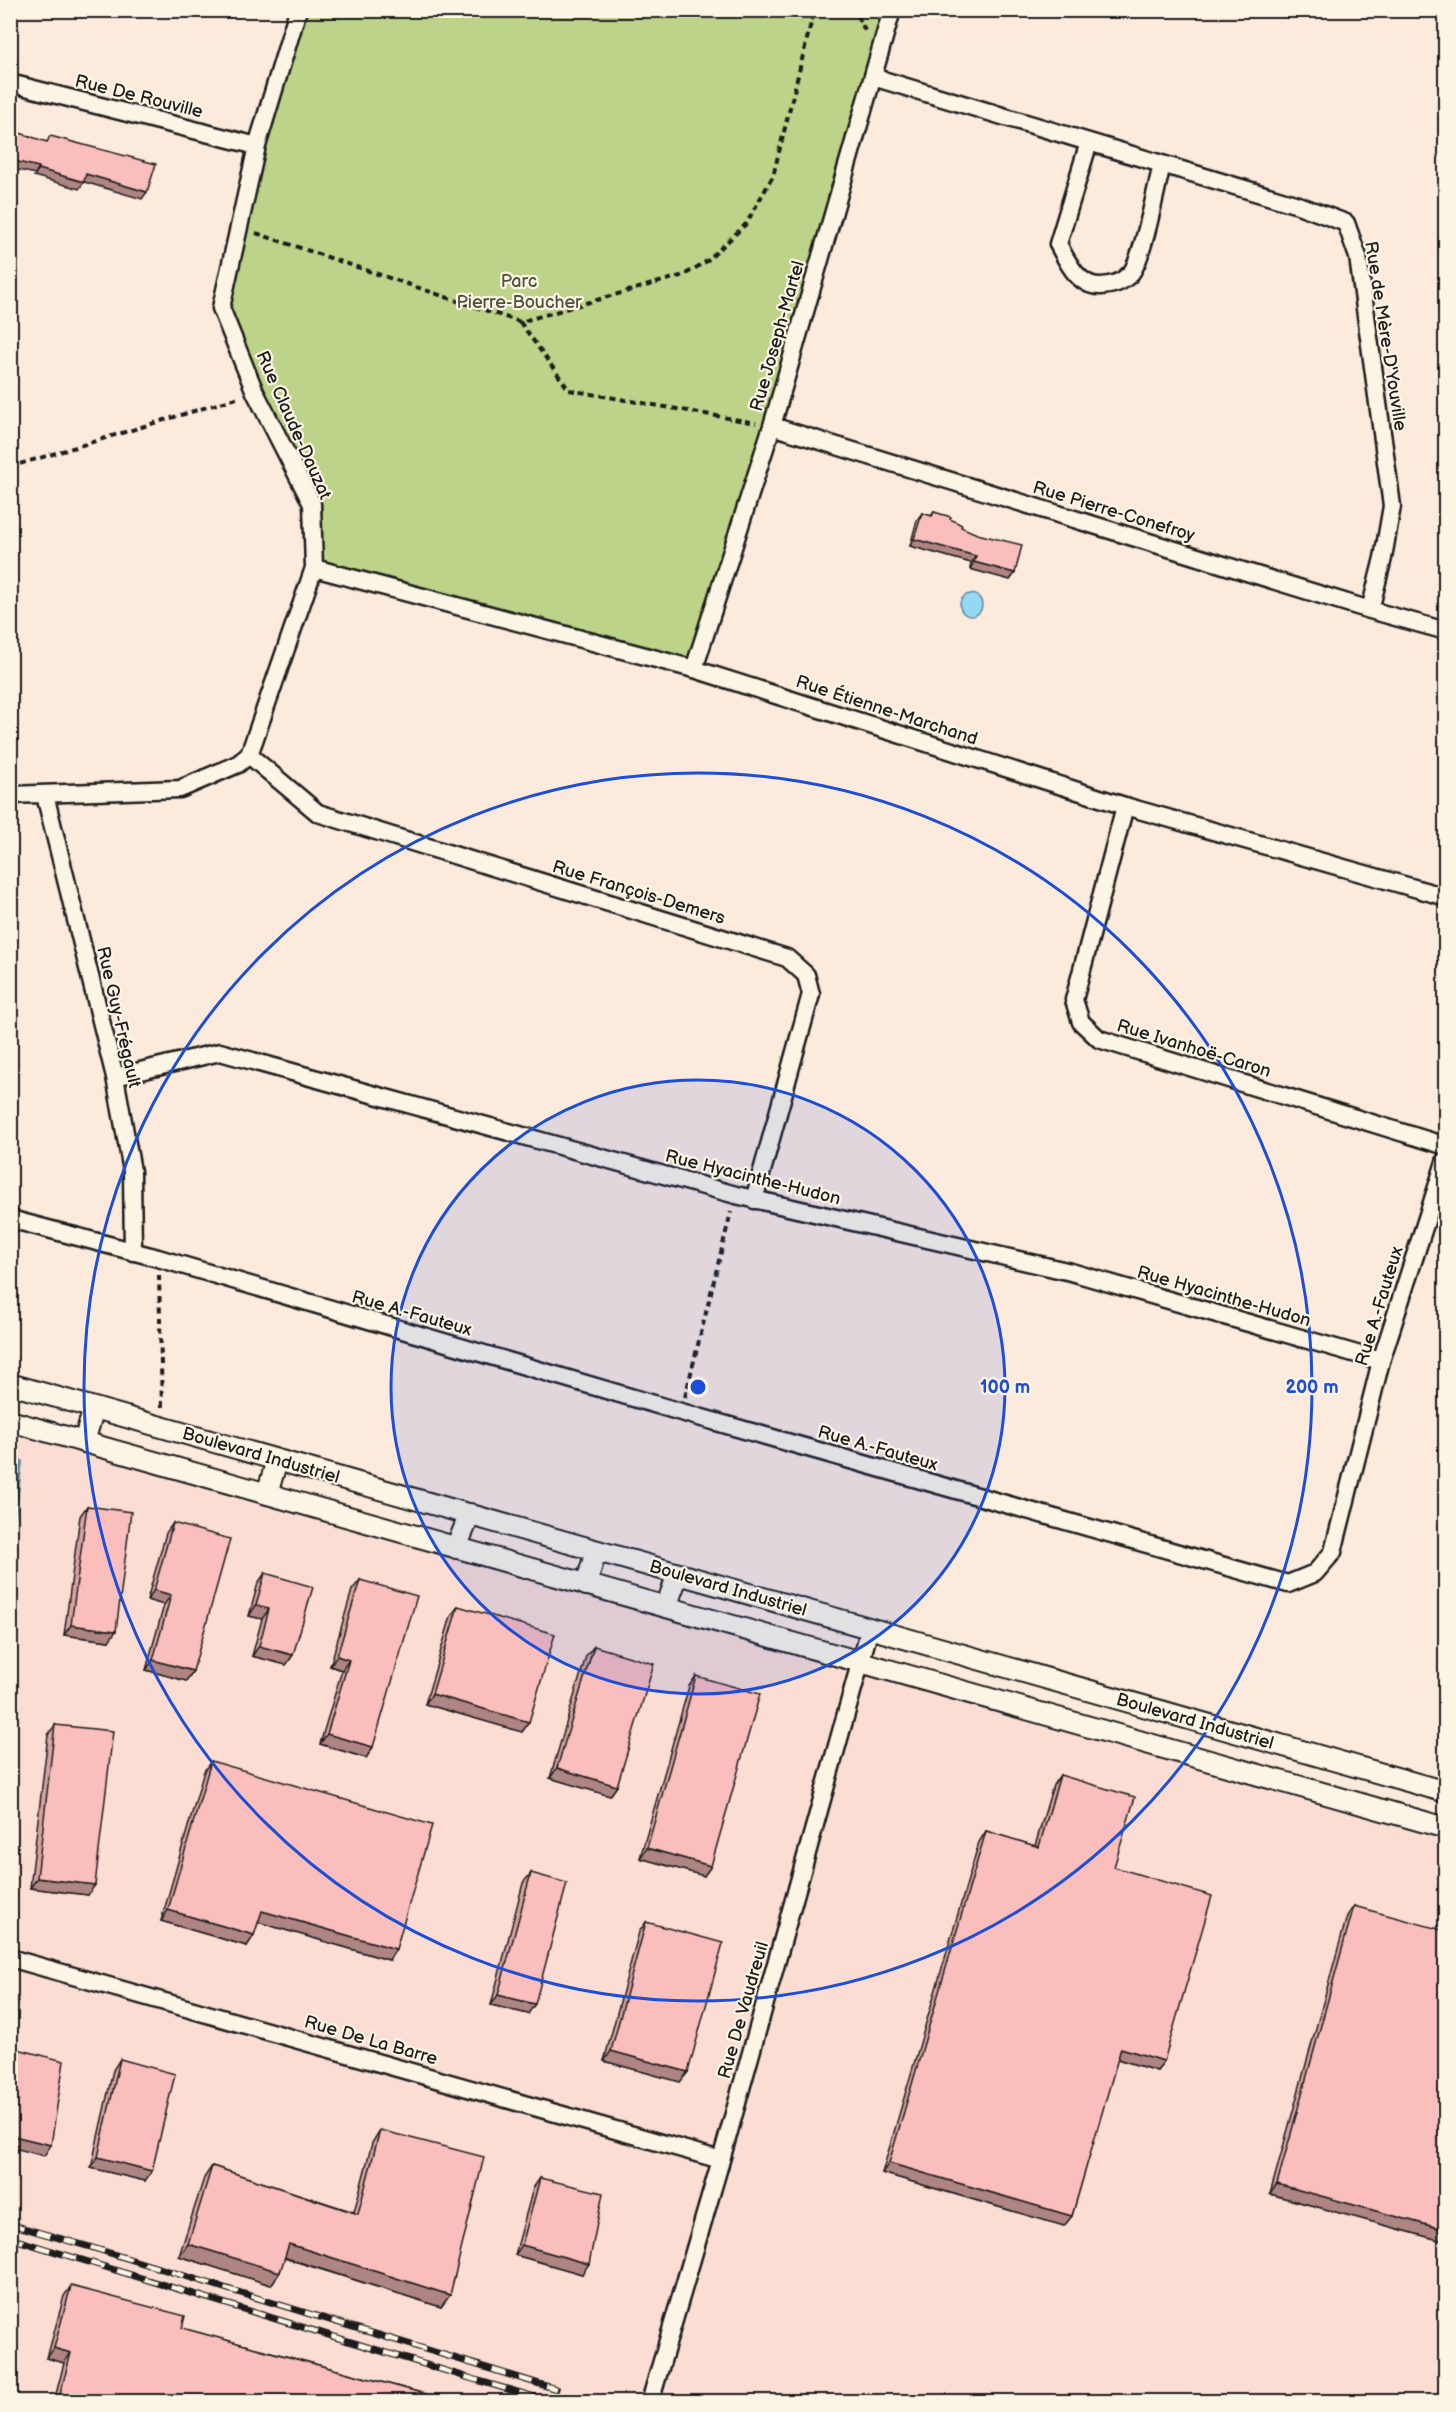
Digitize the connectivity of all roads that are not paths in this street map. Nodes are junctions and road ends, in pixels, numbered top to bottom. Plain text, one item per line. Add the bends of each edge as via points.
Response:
1 (298, 10) edge
2 (892, 10) edge
3 (873, 77) junction
4 (10, 83) edge
5 (1089, 142) junction
6 (257, 146) junction
7 (1162, 165) junction
8 (772, 426) junction
9 (314, 568) junction
10 (1370, 610) junction
11 (1446, 631) edge
12 (694, 669) junction
13 (249, 755) junction
14 (10, 795) edge
15 (45, 795) junction
16 (1125, 806) junction
17 (1446, 897) edge
18 (115, 1077) junction
19 (1446, 1146) edge
20 (1446, 1160) edge
21 (754, 1200) junction
22 (10, 1219) edge
23 (133, 1251) junction
24 (1381, 1361) junction
25 (10, 1384) edge
26 (94, 1408) junction
27 (10, 1422) edge
28 (84, 1442) junction
29 (277, 1460) junction
30 (267, 1494) junction
31 (470, 1515) junction
32 (456, 1548) junction
33 (597, 1551) junction
34 (678, 1574) junction
35 (586, 1585) junction
36 (666, 1607) junction
37 (870, 1628) junction
38 (860, 1662) junction
39 (1355, 1766) junction
40 (1446, 1792) edge
41 (1346, 1800) junction
42 (1446, 1828) edge
43 (10, 1958) edge
44 (721, 2160) junction
45 (650, 2402) edge

1 - 6 street, Rue Claude-Dauzat
2 - 3 street, Rue Joseph-Martel
3 - 5 street, Rue de Mère-D'Youville
3 - 8 street, Rue Joseph-Martel
4 - 6 street, Rue De Rouville
5 - 7 street, Rue de Mère-D'Youville
5 - 7 street via 1058,244 1071,271 1094,286 1116,285 1131,273
6 - 9 street, Rue Claude-Dauzat via 221,309 255,392 312,504
7 - 10 street, Rue de Mère-D'Youville via 1346,223 1358,257 1392,506
8 - 10 street, Rue Pierre-Conefroy
8 - 12 street, Rue Joseph-Martel
9 - 12 street, Rue Étienne-Marchand
9 - 13 street, Rue Claude-Dauzat
10 - 11 street, Rue Pierre-Conefroy
12 - 16 street, Rue Étienne-Marchand
13 - 15 street via 238,764 180,789
13 - 21 street, Rue François-Demers via 318,813 787,958 806,975 811,994
14 - 15 street
15 - 18 street, Rue Guy-Frégault
16 - 17 street, Rue Étienne-Marchand
16 - 19 street, Rue Ivanhoë-Caron via 1074,1000 1081,1022 1099,1039
18 - 21 street, Rue Hyacinthe-Hudon via 220,1052
18 - 23 street, Rue Guy-Frégault via 132,1171
20 - 24 street, Rue A.-Fauteux
21 - 24 street, Rue Hyacinthe-Hudon via 1071,1272
22 - 23 street, Rue A.-Fauteux
23 - 24 street, Rue A.-Fauteux via 1288,1584 1315,1574 1333,1552
25 - 26 street, Boulevard Industriel
26 - 28 street
26 - 29 street, Boulevard Industriel
27 - 28 street, Boulevard Industriel
28 - 30 street, Boulevard Industriel
29 - 30 street
29 - 31 street, Boulevard Industriel
30 - 32 street, Boulevard Industriel
31 - 32 street
31 - 33 street, Boulevard Industriel
32 - 35 street, Boulevard Industriel
33 - 34 street, Boulevard Industriel
33 - 35 street
34 - 36 street
34 - 37 street, Boulevard Industriel
35 - 36 street, Boulevard Industriel
36 - 38 street, Boulevard Industriel
37 - 38 street, Rue De Vaudreuil
37 - 39 street, Boulevard Industriel
38 - 41 street, Boulevard Industriel
38 - 44 street, Rue De Vaudreuil
39 - 40 street, Boulevard Industriel
39 - 41 street
41 - 42 street, Boulevard Industriel
43 - 44 street, Rue De La Barre
44 - 45 street, Rue De Vaudreuil

